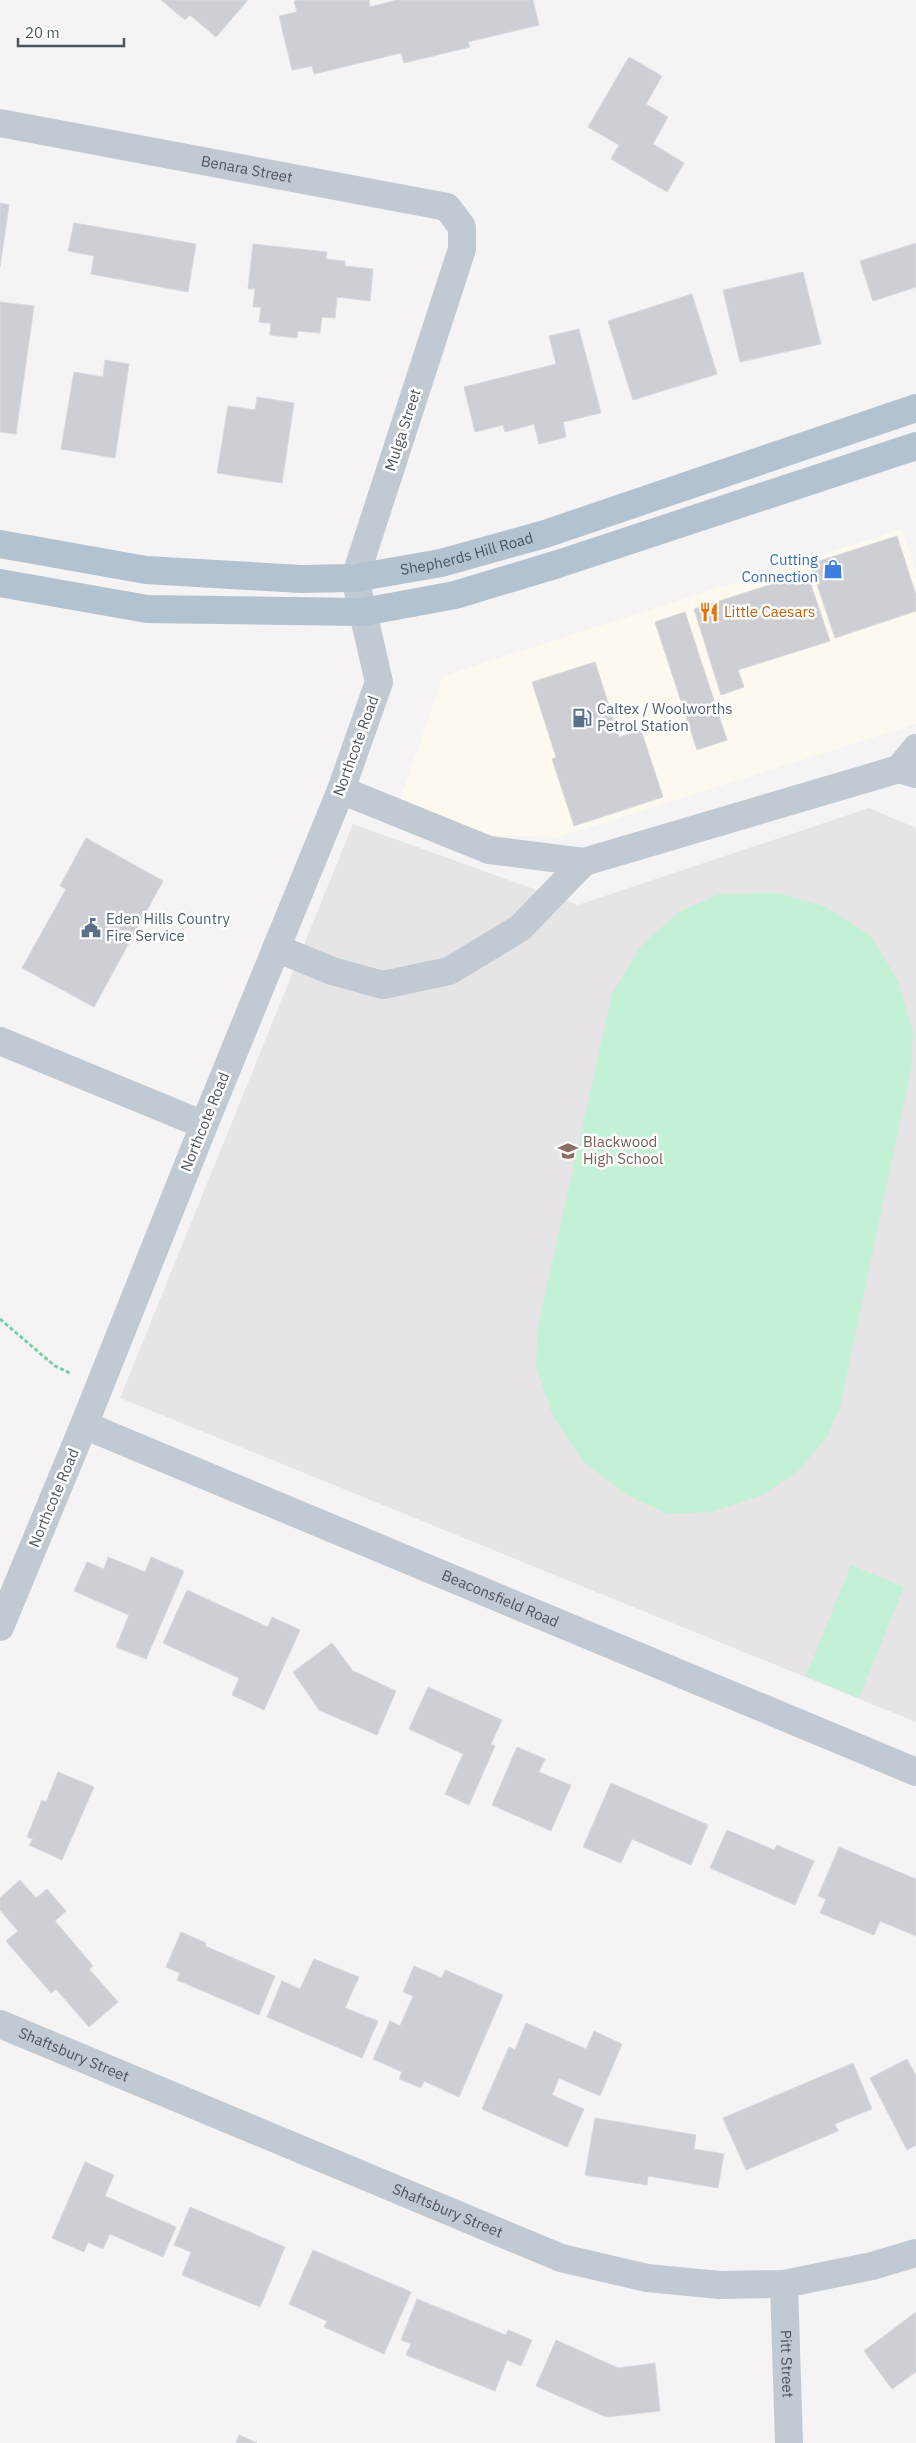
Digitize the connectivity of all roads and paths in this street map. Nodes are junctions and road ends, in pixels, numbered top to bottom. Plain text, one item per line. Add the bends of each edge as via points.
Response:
1 (0, 123) edge
2 (462, 249) joint
3 (916, 408) edge
4 (916, 446) edge
5 (0, 544) edge
6 (354, 578) junction
7 (0, 583) edge
8 (363, 612) junction
9 (916, 748) edge
10 (908, 772) edge
11 (341, 790) junction
12 (584, 862) junction
13 (276, 948) junction
14 (0, 1041) edge
15 (204, 1125) junction
16 (0, 1319) edge
17 (100, 1387) junction
18 (84, 1425) junction
19 (0, 1627) edge
20 (916, 1772) edge
21 (0, 2024) edge
22 (916, 2253) edge
23 (784, 2284) junction
24 (790, 2443) edge

1 - 2 street, Benara Street via 446,207 462,226
2 - 6 street, Mulga Street
3 - 6 main road, Shepherds Hill Road via 545,534 441,563
4 - 8 main road via 539,570 455,595
5 - 6 main road, Shepherds Hill Road via 146,570
6 - 8 street
7 - 8 main road via 147,609
8 - 11 street, Northcote Road via 378,682
9 - 10 street
10 - 12 street
11 - 12 street via 489,850
11 - 13 street, Northcote Road
12 - 13 street via 520,928 449,971 383,985 332,971
13 - 15 street, Northcote Road
14 - 15 street
15 - 17 street, Northcote Road
16 - 17 path via 55,1366
17 - 18 street, Northcote Road
18 - 19 street, Northcote Road
18 - 20 street, Beaconsfield Road
21 - 23 street, Shaftsbury Street via 561,2258 647,2278 720,2285
22 - 23 street, Shaftsbury Street via 872,2266
23 - 24 street, Pitt Street

